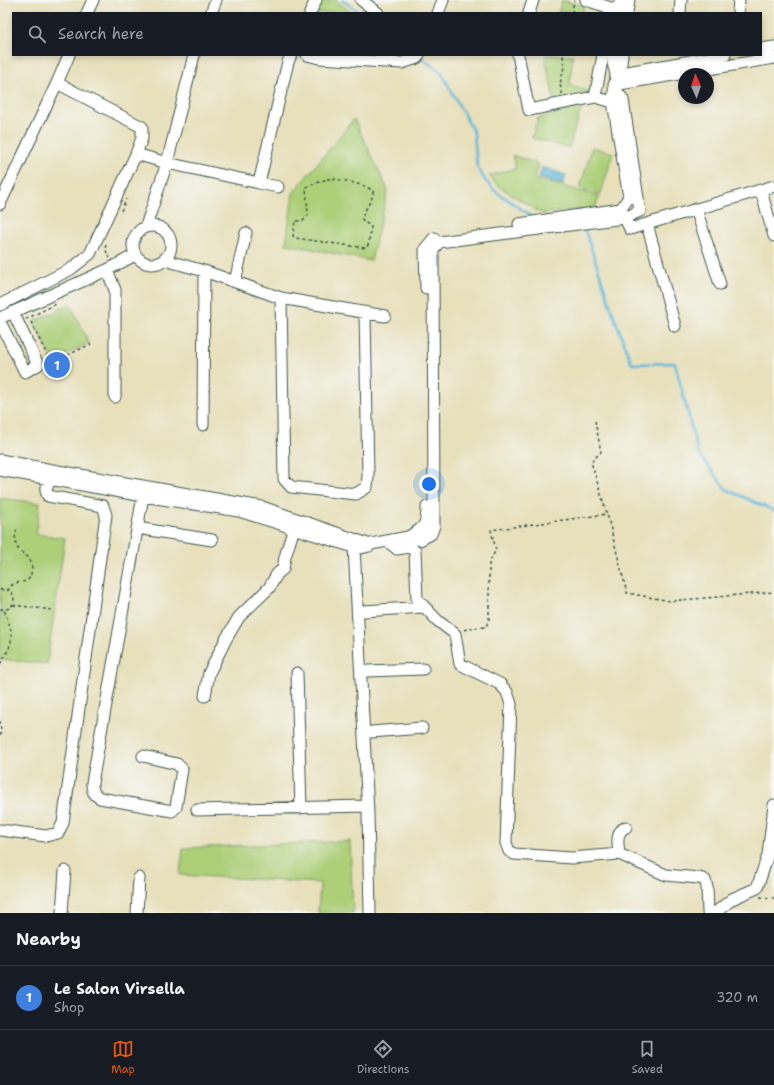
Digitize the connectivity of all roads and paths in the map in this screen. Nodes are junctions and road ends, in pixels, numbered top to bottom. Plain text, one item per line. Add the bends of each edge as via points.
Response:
1 (93, 0) edge
2 (216, 0) edge
3 (316, 0) edge
4 (362, 0) edge
5 (443, 0) edge
6 (533, 0) edge
7 (574, 0) edge
8 (586, 0) edge
9 (620, 0) edge
10 (629, 0) edge
11 (681, 0) edge
12 (739, 0) edge
13 (87, 12) edge
14 (211, 12) edge
15 (310, 12) edge
16 (377, 12) edge
17 (438, 12) edge
18 (529, 12) edge
19 (572, 12) edge
20 (610, 12) edge
21 (618, 12) edge
22 (627, 12) edge
23 (680, 12) edge
24 (738, 12) edge
25 (774, 47) edge
26 (762, 49) edge
27 (69, 56) edge
28 (194, 56) edge
29 (291, 56) edge
30 (311, 56) edge
31 (418, 56) edge
32 (518, 56) edge
33 (563, 56) edge
34 (603, 56) edge
35 (614, 56) edge
36 (622, 56) edge
37 (712, 56) edge
38 (774, 58) edge
39 (675, 59) edge
40 (615, 82) junction
41 (57, 83) junction
42 (595, 97) junction
43 (568, 102) junction
44 (613, 102) junction
45 (136, 154) junction
46 (167, 163) junction
47 (259, 183) junction
48 (774, 186) edge
49 (278, 187) dead end
50 (761, 191) junction
51 (127, 197) dead end
52 (0, 204) edge
53 (696, 209) junction
54 (623, 213) junction
55 (119, 216) dead end
56 (647, 224) junction
57 (146, 226) junction
58 (246, 233) dead end
59 (293, 236) joint
60 (774, 236) edge
61 (106, 241) dead end
62 (135, 255) junction
63 (165, 260) junction
64 (111, 268) junction
65 (204, 271) junction
66 (235, 282) junction
67 (720, 284) dead end
68 (281, 298) junction
69 (0, 305) edge
70 (13, 312) junction
71 (365, 313) junction
72 (385, 316) dead end
73 (0, 318) edge
74 (0, 322) edge
75 (31, 322) dead end
76 (675, 326) dead end
77 (21, 328) junction
78 (4, 335) edge
79 (91, 344) dead end
80 (44, 366) junction
81 (115, 397) dead end
82 (595, 420) dead end
83 (203, 425) dead end
84 (0, 460) edge
85 (0, 470) edge
86 (51, 474) junction
87 (143, 496) junction
88 (607, 514) junction
89 (16, 528) dead end
90 (137, 528) junction
91 (294, 528) junction
92 (212, 540) dead end
93 (387, 541) junction
94 (362, 547) junction
95 (0, 590) edge
96 (8, 591) dead end
97 (774, 592) edge
98 (13, 605) junction
99 (424, 607) junction
100 (0, 609) edge
101 (4, 610) junction
102 (52, 610) dead end
103 (364, 610) junction
104 (455, 634) junction
105 (0, 664) edge
106 (423, 669) dead end
107 (368, 671) junction
108 (297, 673) dead end
109 (204, 696) dead end
110 (0, 720) edge
111 (422, 728) dead end
112 (371, 732) junction
113 (0, 737) edge
114 (143, 756) dead end
115 (774, 805) edge
116 (367, 806) junction
117 (301, 808) junction
118 (197, 810) dead end
119 (626, 828) dead end
120 (0, 830) edge
121 (619, 854) junction
122 (65, 872) dead end
123 (139, 878) dead end
124 (62, 913) edge
125 (137, 913) edge
126 (370, 913) edge
127 (376, 913) edge
128 (708, 913) edge
129 (715, 913) edge

1 - 13 street
2 - 14 street
3 - 15 street
4 - 16 street
5 - 17 street
6 - 18 street
7 - 19 path
8 - 20 street via 611,8
9 - 21 street
10 - 22 street
11 - 23 street
12 - 24 street
25 - 26 street
27 - 41 street
28 - 46 street
29 - 47 street
30 - 31 street via 402,63
32 - 43 street via 529,110
33 - 43 path via 560,89
34 - 42 street
35 - 40 street
36 - 40 street
37 - 39 street
38 - 40 street
39 - 40 street
40 - 44 street
40 - 54 street via 622,100 640,211
41 - 45 street via 142,127 142,138
41 - 52 street
42 - 43 street
42 - 44 street
44 - 54 street via 629,196
45 - 46 street
45 - 69 street via 90,254 71,269
46 - 47 street
46 - 57 street
47 - 49 street
48 - 50 street
50 - 53 street
50 - 60 street
51 - 55 path
53 - 56 street
53 - 67 street
54 - 56 street via 630,229
54 - 93 street via 436,235 425,249 427,520 423,528 408,537
56 - 76 street
57 - 62 street via 133,238
57 - 63 street via 163,229 169,235 172,244
58 - 66 street
59 - 59 path via 295,221 303,221 308,215 306,186 330,179 370,188 373,191 362,219 371,227 366,248
61 - 64 path via 105,249
62 - 63 street via 149,264 158,264
62 - 64 street
63 - 65 street
64 - 70 street
64 - 81 street via 115,290
65 - 66 street
65 - 83 street
66 - 68 street
68 - 71 street
68 - 71 street via 284,479 291,487 356,494 367,487
70 - 73 street
70 - 77 street
71 - 72 street
74 - 78 street
75 - 80 path
77 - 78 street
77 - 80 street
78 - 80 street via 26,372
79 - 80 path
82 - 88 path via 601,452 591,462
84 - 86 street
85 - 86 street
86 - 87 street
86 - 94 street via 262,507 341,534 360,542
86 - 120 street via 46,491 48,496 103,506 106,514 63,823 58,833 46,836
87 - 90 street
87 - 91 street via 239,511
88 - 97 path via 626,593 670,601
88 - 104 path via 491,530 496,550 489,562 489,619 486,627 469,628
89 - 96 path via 15,539 18,548 30,560 32,570 28,580 10,586
90 - 92 street
90 - 114 street via 92,783 95,796 172,811 176,806 182,769 177,764
91 - 94 street
91 - 109 street via 283,569 269,588 239,617 209,673
93 - 94 street
93 - 99 street via 397,549 409,547 415,551 418,599
94 - 103 street
94 - 116 street
95 - 98 path via 7,590 12,594
98 - 101 path
98 - 102 path
99 - 103 street
99 - 104 street
100 - 101 path
101 - 105 path via 12,643
103 - 107 street
104 - 121 street via 460,664 500,684 507,692 511,704 506,843 509,851 514,854 572,858
106 - 107 street
107 - 112 street
108 - 117 street
110 - 113 path
111 - 112 street
112 - 127 street
115 - 129 street via 768,854 757,888 732,899
116 - 117 street
116 - 126 street
117 - 118 street
119 - 121 street via 622,829 618,836
121 - 128 street via 656,872 705,880
122 - 124 street
123 - 125 street

